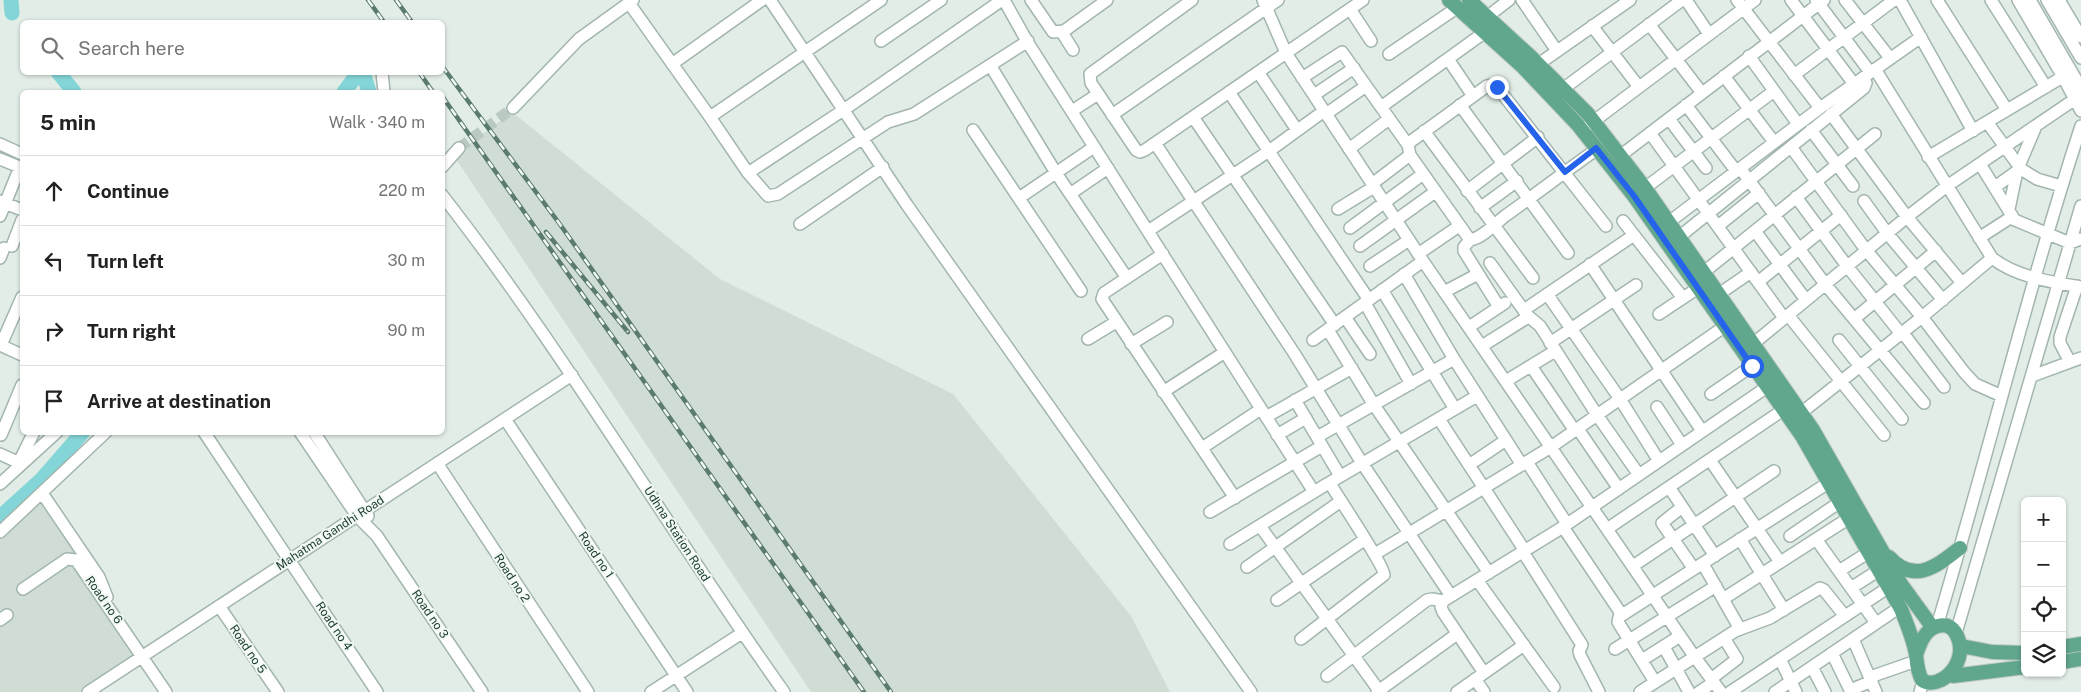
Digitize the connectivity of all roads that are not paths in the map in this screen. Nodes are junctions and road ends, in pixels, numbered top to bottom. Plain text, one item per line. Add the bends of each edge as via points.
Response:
1 (762, 0) edge
2 (770, 0) edge
3 (881, 0) edge
4 (941, 0) edge
5 (1003, 0) edge
6 (1031, 0) edge
7 (1107, 0) edge
8 (1278, 0) edge
9 (1363, 0) edge
10 (1509, 0) edge
11 (1522, 0) edge
12 (1630, 0) edge
13 (1682, 0) edge
14 (1686, 0) edge
15 (1755, 0) edge
16 (1791, 0) edge
17 (1846, 0) edge
18 (1894, 0) edge
19 (1900, 0) edge
20 (1990, 0) edge
21 (2018, 0) edge
22 (2030, 0) edge
23 (2047, 0) edge
24 (2060, 0) edge
25 (1189, 1) edge
26 (1820, 1) edge
27 (1941, 1) edge
28 (631, 2) edge
29 (1265, 4) edge
30 (1740, 4) edge
31 (1470, 6) edge
32 (1350, 10) junction
33 (1803, 16) junction
34 (1863, 23) junction
35 (1649, 24) junction
36 (1592, 26) junction
37 (1064, 30) junction
38 (1485, 32) junction
39 (1710, 34) junction
40 (2081, 36) edge
41 (1844, 37) junction
42 (1921, 37) junction
43 (882, 41) dead end
44 (1028, 41) junction
45 (1371, 41) dead end
46 (1768, 42) junction
47 (1828, 49) junction
48 (1073, 50) dead end
49 (1557, 51) junction
50 (1612, 52) junction
51 (806, 53) junction
52 (1286, 53) junction
53 (1389, 54) dead end
54 (1749, 56) junction
55 (1890, 58) junction
56 (2081, 58) edge
57 (1448, 59) junction
58 (1676, 59) junction
59 (672, 64) junction
60 (990, 65) junction
61 (1354, 68) junction
62 (1533, 68) junction
63 (1258, 72) junction
64 (2067, 74) junction
65 (382, 75) edge
66 (1794, 75) junction
67 (1724, 76) junction
68 (1865, 76) junction
69 (1302, 78) junction
70 (1366, 86) junction
71 (1639, 87) junction
72 (2046, 87) junction
73 (2081, 88) edge
74 (1563, 89) junction
75 (384, 90) edge
76 (1774, 91) junction
77 (1229, 92) junction
78 (1702, 93) junction
79 (1098, 94) junction
80 (1314, 95) junction
81 (1473, 96) junction
82 (2078, 97) edge
83 (1460, 105) junction
84 (1686, 105) junction
85 (1381, 107) junction
86 (513, 108) tunnel mouth
87 (1820, 108) junction
88 (844, 109) junction
89 (1749, 110) junction
90 (2007, 110) junction
91 (1072, 111) junction
92 (2081, 111) edge
93 (1325, 112) junction
94 (1831, 114) junction
95 (1112, 115) junction
96 (710, 117) junction
97 (1193, 117) junction
98 (1389, 119) junction
99 (1669, 119) junction
100 (1594, 121) junction
101 (1987, 122) junction
102 (1798, 124) junction
103 (2036, 126) junction
104 (2081, 126) edge
105 (973, 130) dead end
106 (1297, 130) junction
107 (1582, 130) junction
108 (1811, 130) junction
109 (1972, 131) junction
110 (1424, 132) junction
111 (1650, 133) junction
112 (1875, 134) dead end
113 (864, 138) junction
114 (1538, 138) junction
115 (1711, 138) junction
116 (1774, 142) junction
117 (1155, 143) junction
118 (0, 144) edge
119 (1791, 146) junction
120 (1094, 147) junction
121 (2006, 147) junction
122 (459, 148) tunnel mouth
123 (1596, 148) junction
124 (1856, 148) junction
125 (1349, 149) junction
126 (1409, 150) junction
127 (1269, 151) junction
128 (1694, 152) junction
129 (20, 153) edge
130 (1620, 156) junction
131 (1928, 157) junction
132 (0, 159) edge
133 (1504, 163) junction
134 (445, 164) edge
135 (1837, 164) junction
136 (1980, 164) junction
137 (1675, 166) junction
138 (20, 167) edge
139 (883, 167) junction
140 (1108, 168) junction
141 (1706, 168) dead end
142 (20, 169) edge
143 (1738, 169) junction
144 (2019, 169) junction
145 (1565, 172) junction
146 (748, 173) junction
147 (1056, 173) junction
148 (1423, 174) junction
149 (1232, 175) junction
150 (1749, 180) junction
151 (1517, 181) junction
152 (1816, 181) junction
153 (1373, 185) junction
154 (1853, 186) dead end
155 (1947, 186) junction
156 (2061, 186) junction
157 (1995, 187) junction
158 (1645, 188) junction
159 (1467, 191) junction
160 (1435, 192) junction
161 (1759, 193) junction
162 (1070, 194) junction
163 (1796, 197) junction
164 (1018, 198) junction
165 (1530, 198) junction
166 (445, 199) edge
167 (1699, 199) junction
168 (1193, 201) junction
169 (1864, 201) dead end
170 (3, 202) edge
171 (1384, 202) junction
172 (2081, 206) edge
173 (1480, 208) junction
174 (20, 209) edge
175 (1338, 209) dead end
176 (1709, 213) junction
177 (2011, 214) junction
178 (1774, 215) junction
179 (1841, 215) junction
180 (0, 216) edge
181 (1907, 217) junction
182 (1396, 221) junction
183 (1623, 221) dead end
184 (1669, 222) junction
185 (20, 224) edge
186 (800, 224) dead end
187 (1459, 226) junction
188 (1493, 226) junction
189 (1606, 226) dead end
190 (1718, 226) junction
191 (1350, 228) dead end
192 (1148, 231) junction
193 (1755, 231) junction
194 (1820, 231) junction
195 (1887, 233) junction
196 (2047, 234) junction
197 (1634, 235) junction
198 (1679, 237) junction
199 (1979, 238) junction
200 (2081, 239) edge
201 (1409, 240) junction
202 (1470, 240) junction
203 (2070, 243) junction
204 (1360, 246) dead end
205 (1734, 248) junction
206 (1799, 248) junction
207 (1866, 250) junction
208 (6, 251) edge
209 (1936, 251) junction
210 (1568, 252) dead end
211 (1163, 254) junction
212 (1421, 257) junction
213 (1992, 258) junction
214 (1490, 263) dead end
215 (1590, 264) junction
216 (1780, 264) junction
217 (1370, 266) dead end
218 (1847, 266) junction
219 (1916, 268) junction
220 (1704, 272) junction
221 (1751, 272) junction
222 (1404, 274) junction
223 (1478, 274) junction
224 (2034, 277) junction
225 (1127, 278) junction
226 (1533, 278) dead end
227 (1758, 282) junction
228 (1962, 283) junction
229 (1825, 284) junction
230 (2059, 284) junction
231 (1636, 285) dead end
232 (1895, 285) junction
233 (2079, 287) edge
234 (1698, 288) junction
235 (1382, 290) junction
236 (1081, 291) dead end
237 (1444, 292) junction
238 (1548, 294) junction
239 (1720, 294) junction
240 (1513, 298) junction
241 (1683, 298) junction
242 (1615, 300) junction
243 (1806, 300) junction
244 (1943, 300) junction
245 (20, 302) edge
246 (1367, 302) junction
247 (1875, 302) junction
248 (1500, 307) junction
249 (1525, 312) junction
250 (1659, 314) dead end
251 (1346, 317) junction
252 (1786, 317) junction
253 (1922, 317) junction
254 (1736, 318) junction
255 (1854, 319) junction
256 (1116, 322) junction
257 (1167, 322) dead end
258 (1724, 326) junction
259 (1331, 327) junction
260 (1469, 327) junction
261 (1571, 329) junction
262 (1902, 333) junction
263 (1088, 339) dead end
264 (1313, 340) dead end
265 (1839, 340) dead end
266 (1131, 344) junction
267 (1754, 344) junction
268 (1482, 346) junction
269 (1552, 347) junction
270 (1, 349) edge
271 (1880, 351) junction
272 (1225, 352) junction
273 (1742, 352) junction
274 (20, 354) edge
275 (1370, 354) dead end
276 (1454, 360) junction
277 (2075, 360) edge
278 (1531, 366) junction
279 (1752, 366) junction
280 (1861, 366) junction
281 (1352, 368) junction
282 (1662, 370) junction
283 (1432, 372) junction
284 (572, 375) junction
285 (2032, 376) junction
286 (1506, 381) junction
287 (1841, 382) junction
288 (1411, 384) junction
289 (1767, 386) junction
290 (1944, 387) dead end
291 (1316, 388) junction
292 (20, 390) edge
293 (1164, 392) junction
294 (1711, 394) dead end
295 (1477, 396) junction
296 (2002, 396) junction
297 (1620, 399) junction
298 (1295, 400) junction
299 (1924, 403) dead end
300 (1374, 405) junction
301 (1656, 407) dead end
302 (1456, 409) junction
303 (1783, 410) junction
304 (1263, 413) junction
305 (1802, 413) junction
306 (1597, 415) junction
307 (1306, 418) junction
308 (505, 419) junction
309 (1439, 419) junction
310 (1902, 419) dead end
311 (1338, 424) junction
312 (1576, 430) junction
313 (1702, 431) junction
314 (1, 435) edge
315 (33, 435) edge
316 (53, 435) edge
317 (103, 435) edge
318 (206, 435) edge
319 (302, 435) edge
320 (316, 435) edge
321 (1277, 435) junction
322 (1884, 435) dead end
323 (1506, 440) junction
324 (1399, 441) junction
325 (1319, 442) junction
326 (1682, 445) junction
327 (1551, 447) junction
328 (1202, 448) junction
329 (0, 454) edge
330 (1710, 460) junction
331 (1659, 461) junction
332 (20, 463) junction
333 (437, 463) junction
334 (1294, 463) junction
335 (1362, 463) junction
336 (1525, 464) junction
337 (1469, 465) junction
338 (1774, 471) dead end
339 (1639, 475) junction
340 (1340, 476) junction
341 (1329, 483) junction
342 (1828, 483) junction
343 (0, 484) edge
344 (1619, 488) junction
345 (1669, 488) junction
346 (1484, 489) junction
347 (1314, 492) junction
348 (42, 493) junction
349 (1736, 497) junction
350 (1235, 498) junction
351 (1341, 501) junction
352 (1840, 502) junction
353 (1592, 507) junction
354 (1682, 507) junction
355 (1447, 511) junction
356 (1210, 512) dead end
357 (362, 513) junction
358 (1849, 518) junction
359 (1694, 525) junction
360 (1260, 526) junction
361 (1565, 526) junction
362 (1758, 528) junction
363 (1607, 529) junction
364 (0, 532) edge
365 (1410, 534) junction
366 (1790, 536) dead end
367 (1740, 539) junction
368 (1816, 539) junction
369 (1364, 540) junction
370 (1672, 540) junction
371 (1230, 544) dead end
372 (1276, 547) junction
373 (1873, 548) junction
374 (1960, 548) junction
375 (1524, 551) junction
376 (1375, 554) junction
377 (1715, 556) junction
378 (290, 560) junction
379 (1780, 562) junction
380 (1633, 566) junction
381 (1698, 566) junction
382 (1248, 567) dead end
383 (1839, 570) junction
384 (1879, 570) junction
385 (1489, 573) junction
386 (1762, 574) junction
387 (1477, 580) junction
388 (1301, 583) junction
389 (1716, 586) junction
390 (1889, 587) junction
391 (1852, 588) junction
392 (23, 589) dead end
393 (1653, 596) junction
394 (1723, 598) junction
395 (1447, 599) junction
396 (1277, 600) dead end
397 (1863, 603) junction
398 (219, 606) junction
399 (1900, 607) junction
400 (110, 608) junction
401 (1784, 610) junction
402 (1622, 615) junction
403 (1844, 615) junction
404 (1667, 616) junction
405 (1328, 619) junction
406 (1876, 623) junction
407 (1935, 627) junction
408 (1740, 628) junction
409 (742, 633) junction
410 (1457, 634) junction
411 (1680, 636) junction
412 (1724, 638) junction
413 (1301, 639) dead end
414 (1853, 639) junction
415 (1629, 640) junction
416 (1958, 640) junction
417 (1524, 644) junction
418 (2081, 644) edge
419 (2066, 646) edge
420 (1664, 647) junction
421 (1615, 649) dead end
422 (1832, 653) junction
423 (2021, 653) edge
424 (1354, 655) junction
425 (143, 656) junction
426 (1694, 656) junction
427 (1916, 658) junction
428 (1780, 659) junction
429 (2081, 659) edge
430 (1642, 660) junction
431 (2066, 661) edge
432 (1812, 667) junction
433 (1676, 668) junction
434 (2021, 668) edge
435 (676, 676) junction
436 (1327, 676) dead end
437 (1480, 676) junction
438 (1953, 676) junction
439 (1712, 680) junction
440 (1790, 681) junction
441 (1655, 682) junction
442 (1873, 683) edge
443 (1554, 687) dead end
444 (1921, 687) edge
445 (1939, 690) edge
446 (1379, 691) edge
447 (1851, 691) edge
448 (88, 692) edge
449 (166, 692) edge
450 (278, 692) edge
451 (378, 692) edge
452 (482, 692) edge
453 (588, 692) edge
454 (651, 692) edge
455 (687, 692) edge
456 (784, 692) edge
457 (1251, 692) edge
458 (1457, 692) edge
459 (1484, 692) edge
460 (1599, 692) edge
461 (1640, 692) edge
462 (1689, 692) edge
463 (1699, 692) edge
464 (1721, 692) edge
465 (1730, 692) edge
466 (1774, 692) edge
467 (1796, 692) edge
468 (1825, 692) edge

1 - 59 street
2 - 51 street
3 - 51 street
4 - 43 street
5 - 44 street
5 - 88 street
6 - 37 street via 1053,32
7 - 37 street
8 - 29 street
9 - 32 street
10 - 31 street
11 - 49 street
12 - 36 street
13 - 35 street
14 - 39 street
15 - 30 street
16 - 33 street
17 - 34 street
18 - 34 street
19 - 42 street
20 - 72 street
21 - 64 street
22 - 64 street
23 - 56 street
24 - 40 street
25 - 79 street via 1090,74
26 - 33 street
26 - 41 street
27 - 90 street
28 - 59 street
28 - 86 street via 574,43
29 - 52 street
29 - 95 street
30 - 39 street
30 - 46 street
31 - 38 main road
31 - 53 street
31 - 62 main road
32 - 45 street
32 - 52 street
33 - 46 street
33 - 47 street
34 - 41 street
34 - 55 street
35 - 50 street
35 - 58 street
36 - 49 street
36 - 50 street
37 - 48 street
38 - 57 street
38 - 62 main road
39 - 58 street
41 - 47 street
41 - 68 street
42 - 55 street
42 - 109 street
44 - 60 street
44 - 91 street
46 - 54 street
46 - 66 street
47 - 66 street
47 - 68 street
49 - 62 street
50 - 71 street
50 - 74 street
51 - 88 street
51 - 96 street
52 - 63 street
52 - 69 street
54 - 67 street
54 - 76 street
55 - 68 street
57 - 81 street
57 - 85 street
58 - 71 street
58 - 78 street
59 - 96 street
60 - 113 street via 914,114 891,120
60 - 147 street
61 - 69 street via 1340,52
61 - 70 street
61 - 80 street
62 - 74 main road
62 - 107 main road
63 - 77 street
63 - 106 street
64 - 72 street
64 - 73 street
64 - 82 street
65 - 75 street
66 - 87 street
67 - 78 street
67 - 89 street
68 - 87 street
68 - 94 street via 1864,88
68 - 131 street
69 - 80 street
70 - 85 street
70 - 93 street
71 - 100 street
72 - 90 street
74 - 100 main road
76 - 89 street
76 - 102 street
77 - 97 street
77 - 127 street
78 - 84 street
79 - 91 street
79 - 95 street
80 - 93 street
81 - 83 street
81 - 114 street via 1488,86 1497,87
82 - 92 street
82 - 103 street
83 - 110 street
83 - 133 street
84 - 99 street
84 - 115 street
85 - 98 street
87 - 102 street
88 - 113 street
88 - 146 street
89 - 115 street
89 - 116 street
90 - 101 street
91 - 120 street
93 - 106 street
93 - 125 street
94 - 108 street
94 - 124 street
95 - 117 street via 1136,150 1140,152
96 - 146 street
97 - 117 street
97 - 149 street
98 - 125 street
98 - 126 street
99 - 111 street
99 - 128 street
100 - 107 street
100 - 130 main road
101 - 109 street
101 - 121 street
102 - 116 street
103 - 121 street
103 - 144 street
104 - 156 street
105 - 164 street
106 - 127 street
107 - 123 main road
108 - 119 street
108 - 135 street
109 - 131 street
110 - 126 street via 1410,142
110 - 159 street
111 - 130 street
111 - 137 street
112 - 124 street
113 - 139 street
113 - 146 street via 771,196 766,195
114 - 133 street
114 - 145 street
115 - 128 street
115 - 143 street
116 - 143 street
117 - 168 street
118 - 129 street
119 - 150 street
119 - 152 street
120 - 140 street
120 - 147 street
121 - 136 street
121 - 144 street
122 - 134 street
123 - 145 street
123 - 234 main road
124 - 135 street
124 - 181 street
125 - 153 street
126 - 148 street
126 - 153 street
127 - 149 street
127 - 246 street
128 - 137 street
128 - 141 street
130 - 158 main road
131 - 155 street
132 - 138 street
133 - 151 street
133 - 159 street
135 - 152 street
135 - 154 street
136 - 155 street
136 - 157 street
137 - 158 street
137 - 167 street
139 - 186 street
139 - 457 street
140 - 162 street
140 - 192 street
142 - 170 street
143 - 150 street
143 - 167 street
144 - 156 street via 2037,179
144 - 157 street
144 - 177 street
145 - 165 street
145 - 189 street
147 - 162 street
147 - 164 street
148 - 160 street
148 - 171 street
149 - 168 street
149 - 259 street
150 - 161 street
150 - 176 street
151 - 165 street
151 - 173 street
152 - 163 street
152 - 179 street
153 - 171 street
153 - 175 street
155 - 181 street
155 - 199 street
156 - 196 street
157 - 177 street
158 - 184 main road
159 - 173 street
160 - 182 street
160 - 187 street
161 - 178 street
161 - 190 street
162 - 225 street
163 - 178 street
163 - 194 street
164 - 236 street
165 - 188 street
165 - 210 street
166 - 284 street, Udhna Station Road
167 - 176 street
167 - 184 street
168 - 192 street
168 - 291 street
169 - 195 street
170 - 174 street
170 - 180 street
171 - 182 street
171 - 191 street
172 - 203 street
173 - 188 street
176 - 190 street
176 - 198 street
177 - 196 street
177 - 199 street
178 - 193 street
178 - 206 street
179 - 194 street
179 - 207 street
181 - 195 street
181 - 209 street
182 - 201 street
182 - 204 street
183 - 197 street
184 - 198 main road
185 - 208 street
187 - 202 street
187 - 212 street
188 - 202 street
188 - 226 street
190 - 205 street
192 - 211 street
193 - 205 street
193 - 216 street
194 - 206 street
194 - 218 street
195 - 207 street
195 - 219 street
196 - 203 street
196 - 224 street
197 - 215 street
197 - 241 street
198 - 220 main road
199 - 213 street
200 - 203 street
201 - 212 street
201 - 217 street
202 - 223 street via 1464,251
203 - 230 street
205 - 220 street
205 - 221 street
206 - 216 street
206 - 229 street
207 - 218 street
207 - 232 street
209 - 219 street
209 - 228 street
211 - 225 street
211 - 272 street
212 - 222 street
212 - 237 street
213 - 224 street via 2002,266
213 - 228 street
214 - 240 street
215 - 238 street
215 - 242 street
216 - 227 street
216 - 243 street
218 - 229 street
218 - 247 street
219 - 232 street
219 - 244 street
220 - 239 main road
221 - 227 street
221 - 239 street
222 - 235 street
222 - 276 street
223 - 237 street
223 - 248 street
224 - 230 street
224 - 296 street
225 - 256 street via 1102,296
227 - 252 street
228 - 244 street
229 - 243 street
229 - 255 street
230 - 233 street
230 - 285 street
231 - 242 street
232 - 247 street
232 - 253 street
233 - 277 street via 2060,337 2060,343
234 - 241 street
234 - 258 main road
235 - 246 street
235 - 283 street
237 - 260 street
238 - 249 street
238 - 261 street
239 - 254 main road
240 - 248 street
240 - 249 street
241 - 250 street
242 - 261 street
242 - 282 street
243 - 252 street
244 - 253 street
245 - 270 street
246 - 251 street
246 - 288 street
247 - 255 street
247 - 262 street
248 - 260 street
249 - 268 street via 1525,319
249 - 269 street via 1536,322
251 - 259 street
251 - 275 street
252 - 267 street
252 - 287 street
253 - 262 street
253 - 296 street via 1968,377
254 - 258 street
254 - 267 main road
255 - 271 street
256 - 263 street
256 - 266 street
257 - 266 street
258 - 273 main road
258 - 282 street
259 - 264 street
259 - 281 street
260 - 268 street
261 - 269 street
261 - 297 street
262 - 271 street
262 - 290 street
265 - 280 street
266 - 293 street
267 - 273 street
267 - 305 main road
268 - 286 street
269 - 278 street
269 - 306 street
270 - 274 street
271 - 280 street
271 - 299 street
272 - 293 street
272 - 304 street
273 - 279 main road
276 - 283 street
276 - 295 street
277 - 285 street
278 - 286 street
278 - 312 street
279 - 289 main road
279 - 294 street
280 - 287 street
280 - 310 street
281 - 291 street
281 - 300 street
282 - 297 street
282 - 313 street
283 - 288 street
283 - 302 street
284 - 308 street, Mahatma Gandhi Road
284 - 409 street, Udhna Station Road
285 - 416 street
286 - 327 street
287 - 305 street
287 - 322 street
288 - 300 street
289 - 303 main road
289 - 313 street
291 - 298 street
291 - 311 street
292 - 314 street
293 - 328 street
295 - 302 street
295 - 323 street
296 - 374 street
297 - 306 street
297 - 331 street
298 - 304 street
298 - 307 street
300 - 311 street
300 - 324 street
301 - 326 street
302 - 309 street
303 - 330 street
303 - 342 main road via 1802,436
304 - 321 street
304 - 328 street
305 - 373 main road
306 - 312 street
306 - 339 street
307 - 321 street
307 - 325 street
308 - 333 street, Mahatma Gandhi Road
308 - 435 street, Road no 1
309 - 324 street
309 - 337 street
311 - 325 street
311 - 335 street
312 - 327 street
312 - 344 street
313 - 326 street
315 - 332 street
316 - 332 street
317 - 348 street
318 - 378 street, Road no 4
319 - 357 street, Road no 3
320 - 357 street, Road no 3
321 - 334 street
323 - 336 street
323 - 337 street
324 - 335 street
324 - 355 street
325 - 334 street
325 - 340 street
326 - 331 street
327 - 336 street
327 - 353 street
328 - 350 street
329 - 332 street
330 - 345 street
330 - 349 street
331 - 339 street
332 - 343 street
333 - 357 street, Mahatma Gandhi Road
333 - 453 street, Road no 2
334 - 347 street
334 - 350 street
335 - 340 street
335 - 365 street
336 - 346 street
336 - 361 street
337 - 346 street
338 - 349 street
339 - 344 street
340 - 341 street
341 - 347 street
341 - 351 street
342 - 352 main road
342 - 362 street
344 - 353 street
345 - 354 street
345 - 363 street
346 - 355 street
346 - 375 street
347 - 360 street
348 - 364 street
348 - 400 street via 99,576
349 - 359 street
349 - 362 street
350 - 356 street
351 - 369 street
351 - 372 street
352 - 358 main road
352 - 366 street
353 - 361 street
353 - 363 street
354 - 359 street
354 - 370 street via 1662,523
355 - 365 street
355 - 385 street
357 - 378 street, Mahatma Gandhi Road
357 - 452 street, Road no 3
358 - 368 street
358 - 373 main road
359 - 370 street
359 - 377 street
360 - 371 street
360 - 372 street
361 - 375 street
361 - 402 street
362 - 367 street
362 - 379 street
363 - 380 street
365 - 376 street
365 - 395 street
367 - 377 street
367 - 386 street
368 - 379 street
368 - 383 street
369 - 376 street
369 - 388 street
370 - 380 street
370 - 381 street
372 - 382 street
372 - 388 street
373 - 374 main road via 1897,566 1910,571 1935,567
373 - 383 street
373 - 384 main road
373 - 407 main road
374 - 407 street
375 - 385 street
375 - 460 street via 1582,645 1580,655
376 - 405 street via 1384,575
377 - 381 street
378 - 398 street, Mahatma Gandhi Road
378 - 451 street, Road no 4
379 - 386 street
380 - 393 street
381 - 389 street
381 - 393 street
383 - 391 street
384 - 390 main road
384 - 391 street
385 - 387 street
386 - 394 street
386 - 401 street
387 - 395 street
387 - 417 street
388 - 396 street
388 - 405 street
389 - 394 street
389 - 404 street
390 - 397 street
390 - 399 main road
391 - 397 street
392 - 400 street, Road no 6 via 72,558
393 - 402 street
393 - 404 street
394 - 408 street
395 - 410 street via 1441,607 1442,612
395 - 424 street via 1427,600
397 - 403 street
397 - 406 street
398 - 425 street, Mahatma Gandhi Road
398 - 450 street, Road no 5
399 - 406 street
399 - 427 main road
400 - 425 street, Road no 6
401 - 403 street via 1820,588
401 - 408 street
402 - 415 street via 1618,622
403 - 428 street
404 - 411 street
404 - 415 street
405 - 413 street
405 - 424 street
406 - 414 street
407 - 416 main road via 1949,626
407 - 427 main road via 1920,643
408 - 412 street
409 - 435 street
409 - 456 street, Udhna Station Road
410 - 437 street
410 - 446 street
411 - 420 street
411 - 426 street
412 - 426 street
412 - 439 street via 1737,659
414 - 422 street
414 - 442 street
415 - 421 street
415 - 430 street
416 - 423 main road via 1992,652
416 - 438 main road via 1960,662
417 - 437 street
417 - 443 street
418 - 419 main road
420 - 430 street
420 - 433 street
422 - 432 street
422 - 447 street
424 - 436 street
424 - 446 street
425 - 448 street, Mahatma Gandhi Road
425 - 449 street, Road no 6
426 - 433 street
426 - 439 street
427 - 442 street
427 - 444 main road
428 - 440 street
428 - 465 street
429 - 431 main road
430 - 441 street
432 - 440 street
432 - 468 street
433 - 441 street
433 - 462 street
434 - 438 main road
435 - 454 street
435 - 455 street, Road no 1
437 - 458 street
437 - 459 street
438 - 445 main road
439 - 463 street
439 - 464 street
440 - 466 street
440 - 467 street
441 - 461 street
442 - 447 street
444 - 445 main road

